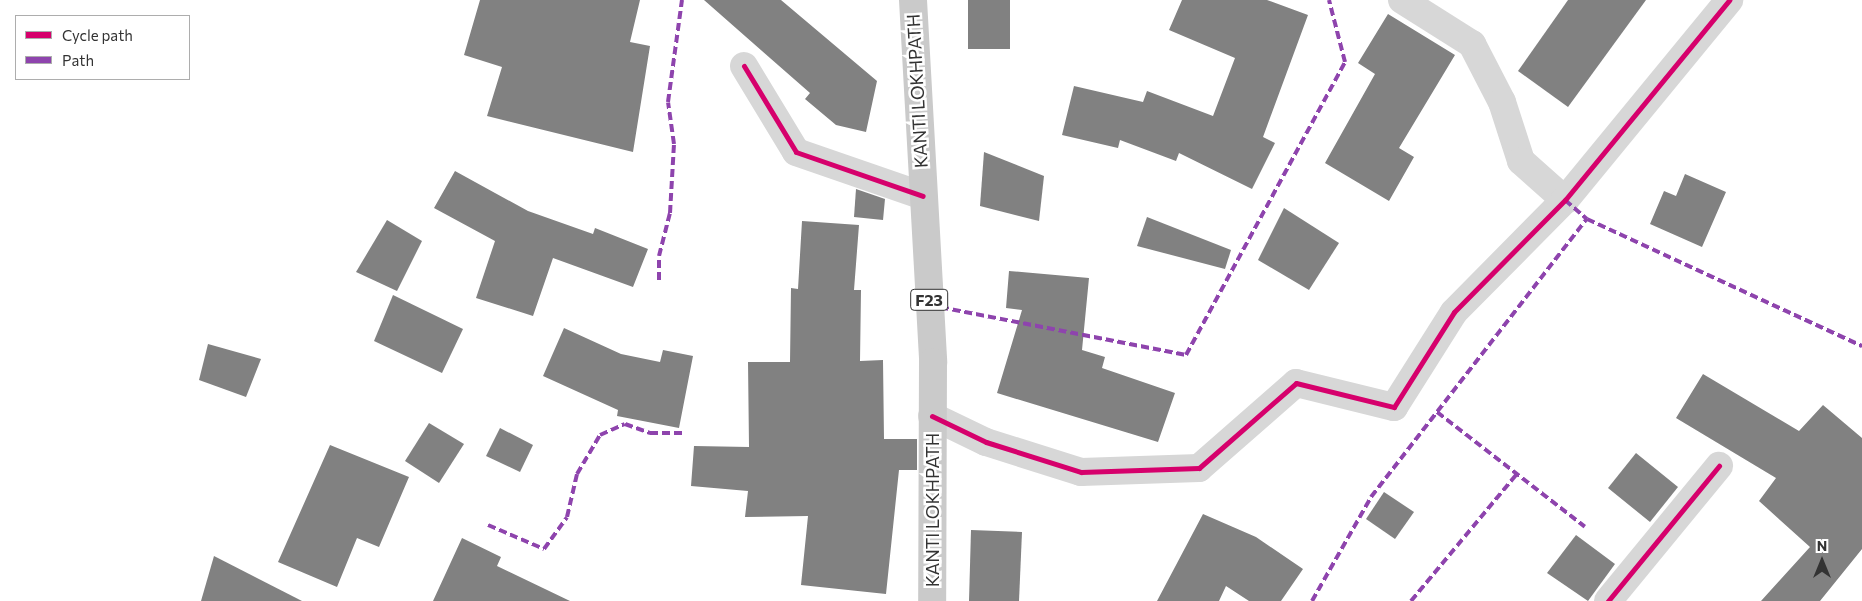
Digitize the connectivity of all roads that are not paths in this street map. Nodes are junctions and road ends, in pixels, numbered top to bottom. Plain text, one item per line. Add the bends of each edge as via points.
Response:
1 (913, 0) edge
2 (1402, 0) edge
3 (1729, 0) edge
4 (744, 66) dead end
5 (923, 196) junction
6 (1565, 200) junction
7 (932, 416) junction
8 (1719, 466) dead end
9 (932, 601) edge
10 (1608, 601) edge

1 - 5 main road, KANTI LOKHPATH / F23
2 - 6 street via 1472,44 1502,102 1521,161
3 - 6 street
4 - 5 street via 796,152
5 - 7 main road, KANTI LOKHPATH / F23 via 933,362
6 - 7 street via 1454,312 1394,407 1296,383 1200,468 1081,472 986,442
7 - 9 main road, KANTI LOKHPATH / F23
8 - 10 street

